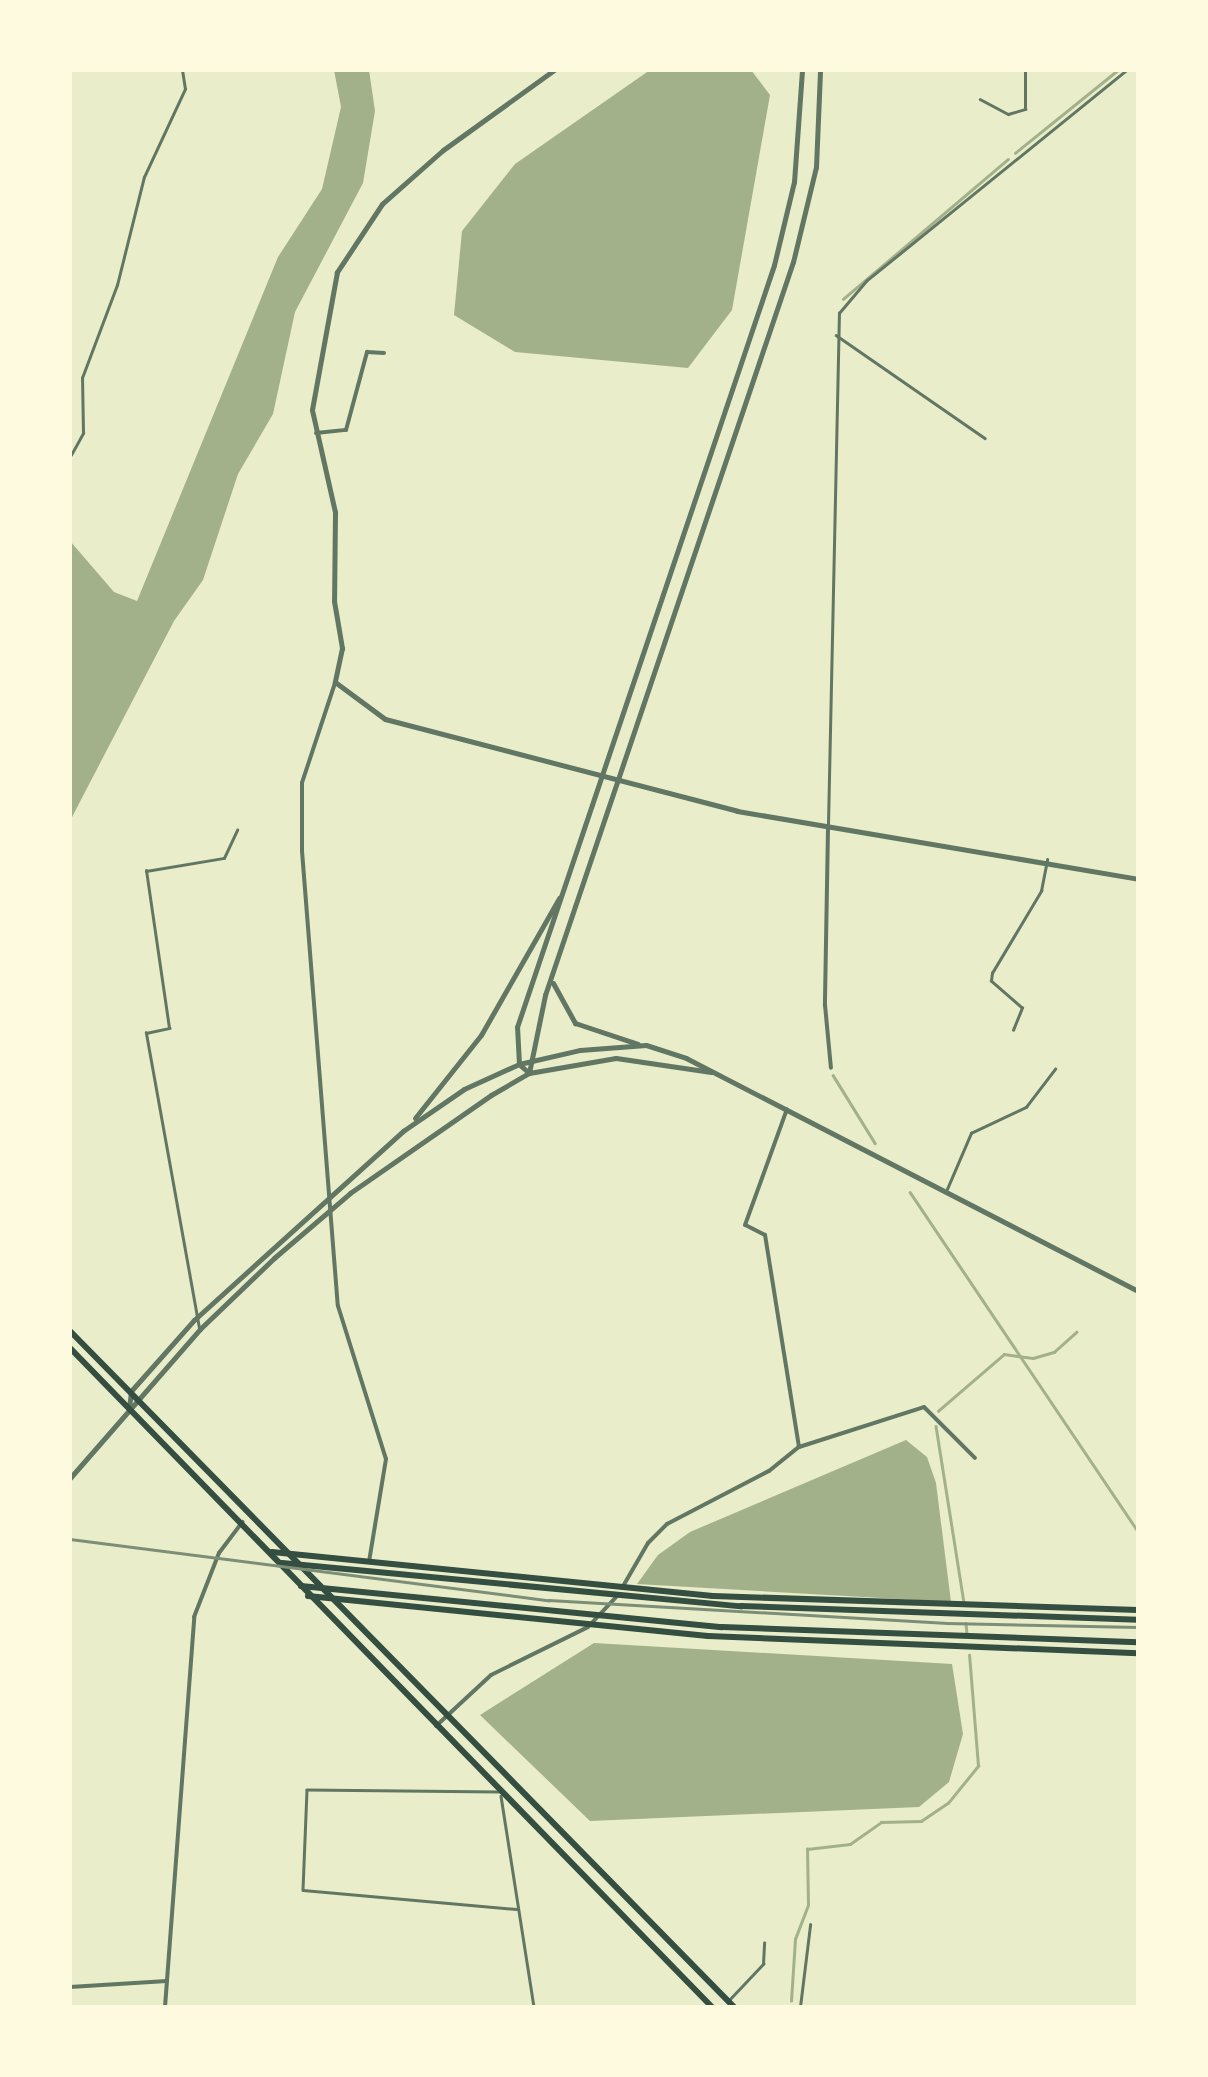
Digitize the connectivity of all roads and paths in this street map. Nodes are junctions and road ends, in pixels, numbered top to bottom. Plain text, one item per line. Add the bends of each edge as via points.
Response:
1 (182, 70) edge
2 (554, 70) edge
3 (802, 70) edge
4 (820, 70) edge
5 (1025, 70) edge
6 (1127, 70) edge
7 (980, 99) dead end
8 (835, 334) junction
9 (384, 353) dead end
10 (316, 433) junction
11 (986, 438) dead end
12 (71, 455) edge
13 (335, 682) junction
14 (604, 773) junction
15 (619, 777) junction
16 (828, 826) junction
17 (236, 830) dead end
18 (1047, 860) junction
19 (1138, 879) edge
20 (565, 886) junction
21 (552, 980) junction
22 (1013, 1030) dead end
23 (646, 1046) junction
24 (533, 1061) junction
25 (520, 1064) junction
26 (831, 1068) dead end
27 (1055, 1069) dead end
28 (528, 1073) junction
29 (728, 1077) junction
30 (787, 1108) junction
31 (403, 1131) junction
32 (334, 1190) junction
33 (946, 1190) junction
34 (334, 1207) junction
35 (1138, 1291) edge
36 (194, 1320) junction
37 (200, 1329) junction
38 (70, 1331) edge
39 (70, 1348) edge
40 (130, 1391) junction
41 (137, 1398) junction
42 (129, 1408) junction
43 (799, 1446) junction
44 (975, 1458) dead end
45 (70, 1478) edge
46 (242, 1522) junction
47 (271, 1552) junction
48 (291, 1553) junction
49 (369, 1562) junction
50 (282, 1563) junction
51 (300, 1564) junction
52 (300, 1586) junction
53 (323, 1587) junction
54 (622, 1588) junction
55 (307, 1596) junction
56 (616, 1597) junction
57 (334, 1599) junction
58 (806, 1599) junction
59 (776, 1608) junction
60 (1012, 1609) junction
61 (1138, 1610) edge
62 (600, 1616) junction
63 (1054, 1620) junction
64 (1138, 1620) edge
65 (588, 1627) junction
66 (751, 1629) junction
67 (793, 1641) junction
68 (1138, 1642) edge
69 (1138, 1653) edge
70 (446, 1716) junction
71 (436, 1726) junction
72 (512, 1781) junction
73 (501, 1792) junction
74 (516, 1909) junction
75 (810, 1925) dead end
76 (764, 1943) dead end
77 (167, 1981) junction
78 (70, 1987) edge
79 (731, 2004) edge
80 (165, 2007) edge
81 (534, 2007) edge
82 (712, 2007) edge
83 (800, 2007) edge

1 - 12 lane via 185,90 144,177 118,285 82,378 83,433
2 - 10 street via 443,150 369,220 331,288 312,410
3 - 14 street via 794,182 774,265
4 - 15 street via 816,166 801,234
5 - 7 lane via 1025,109 1008,114
6 - 8 lane via 866,281 840,313
8 - 11 lane
8 - 16 lane
9 - 10 street via 367,352 346,430
10 - 13 street via 336,512 334,601 342,648
13 - 14 street via 385,719
13 - 32 street via 300,795
14 - 15 street
14 - 20 street
15 - 16 street via 737,810
15 - 21 street
16 - 18 street
16 - 26 street via 825,1005
17 - 36 lane via 224,858 146,871 169,1028 146,1034
18 - 19 street
18 - 22 lane via 1040,892 992,973 1022,1008
20 - 25 street via 517,1027
20 - 31 street via 480,1035 440,1094
21 - 23 street via 560,1006 575,1023
21 - 24 street via 534,1029
23 - 24 street
23 - 29 street
24 - 25 street
24 - 28 street
25 - 28 street
25 - 31 street via 464,1089
27 - 33 lane via 1026,1107 972,1133
28 - 29 street via 616,1058
28 - 34 street
29 - 30 street
30 - 33 street
30 - 43 street via 745,1225 765,1235
31 - 32 street
32 - 34 street
32 - 36 street
33 - 35 street
34 - 37 street
34 - 49 street via 338,1306 386,1460
36 - 37 lane
36 - 40 street
37 - 41 street
38 - 40 main road
39 - 42 main road
40 - 41 main road
40 - 42 street
41 - 42 street
41 - 48 main road
42 - 45 street
42 - 46 main road
43 - 44 street via 924,1407
43 - 54 street via 769,1471 667,1524
46 - 47 main road
46 - 77 street via 219,1553 194,1617
47 - 48 main road
47 - 50 main road
48 - 49 main road
48 - 51 main road
49 - 54 main road
50 - 51 main road
50 - 52 main road
51 - 53 main road
51 - 56 main road
52 - 53 main road
52 - 55 main road
53 - 57 main road
53 - 62 main road
54 - 56 street
54 - 58 main road
55 - 57 main road
55 - 71 main road
56 - 59 main road
56 - 62 street
57 - 65 main road
57 - 70 main road
58 - 59 main road
58 - 60 main road
59 - 63 main road
60 - 61 main road
60 - 63 main road
62 - 65 street
62 - 66 main road
63 - 64 main road
65 - 67 main road
65 - 70 street via 510,1662
66 - 67 main road
66 - 68 main road
67 - 69 main road
70 - 71 street
70 - 72 main road
71 - 73 main road
72 - 73 lane
72 - 79 main road
73 - 74 lane
73 - 74 lane via 307,1790 303,1890
73 - 82 main road
74 - 81 lane
75 - 83 lane
76 - 79 lane via 763,1964
77 - 78 street
77 - 80 street

